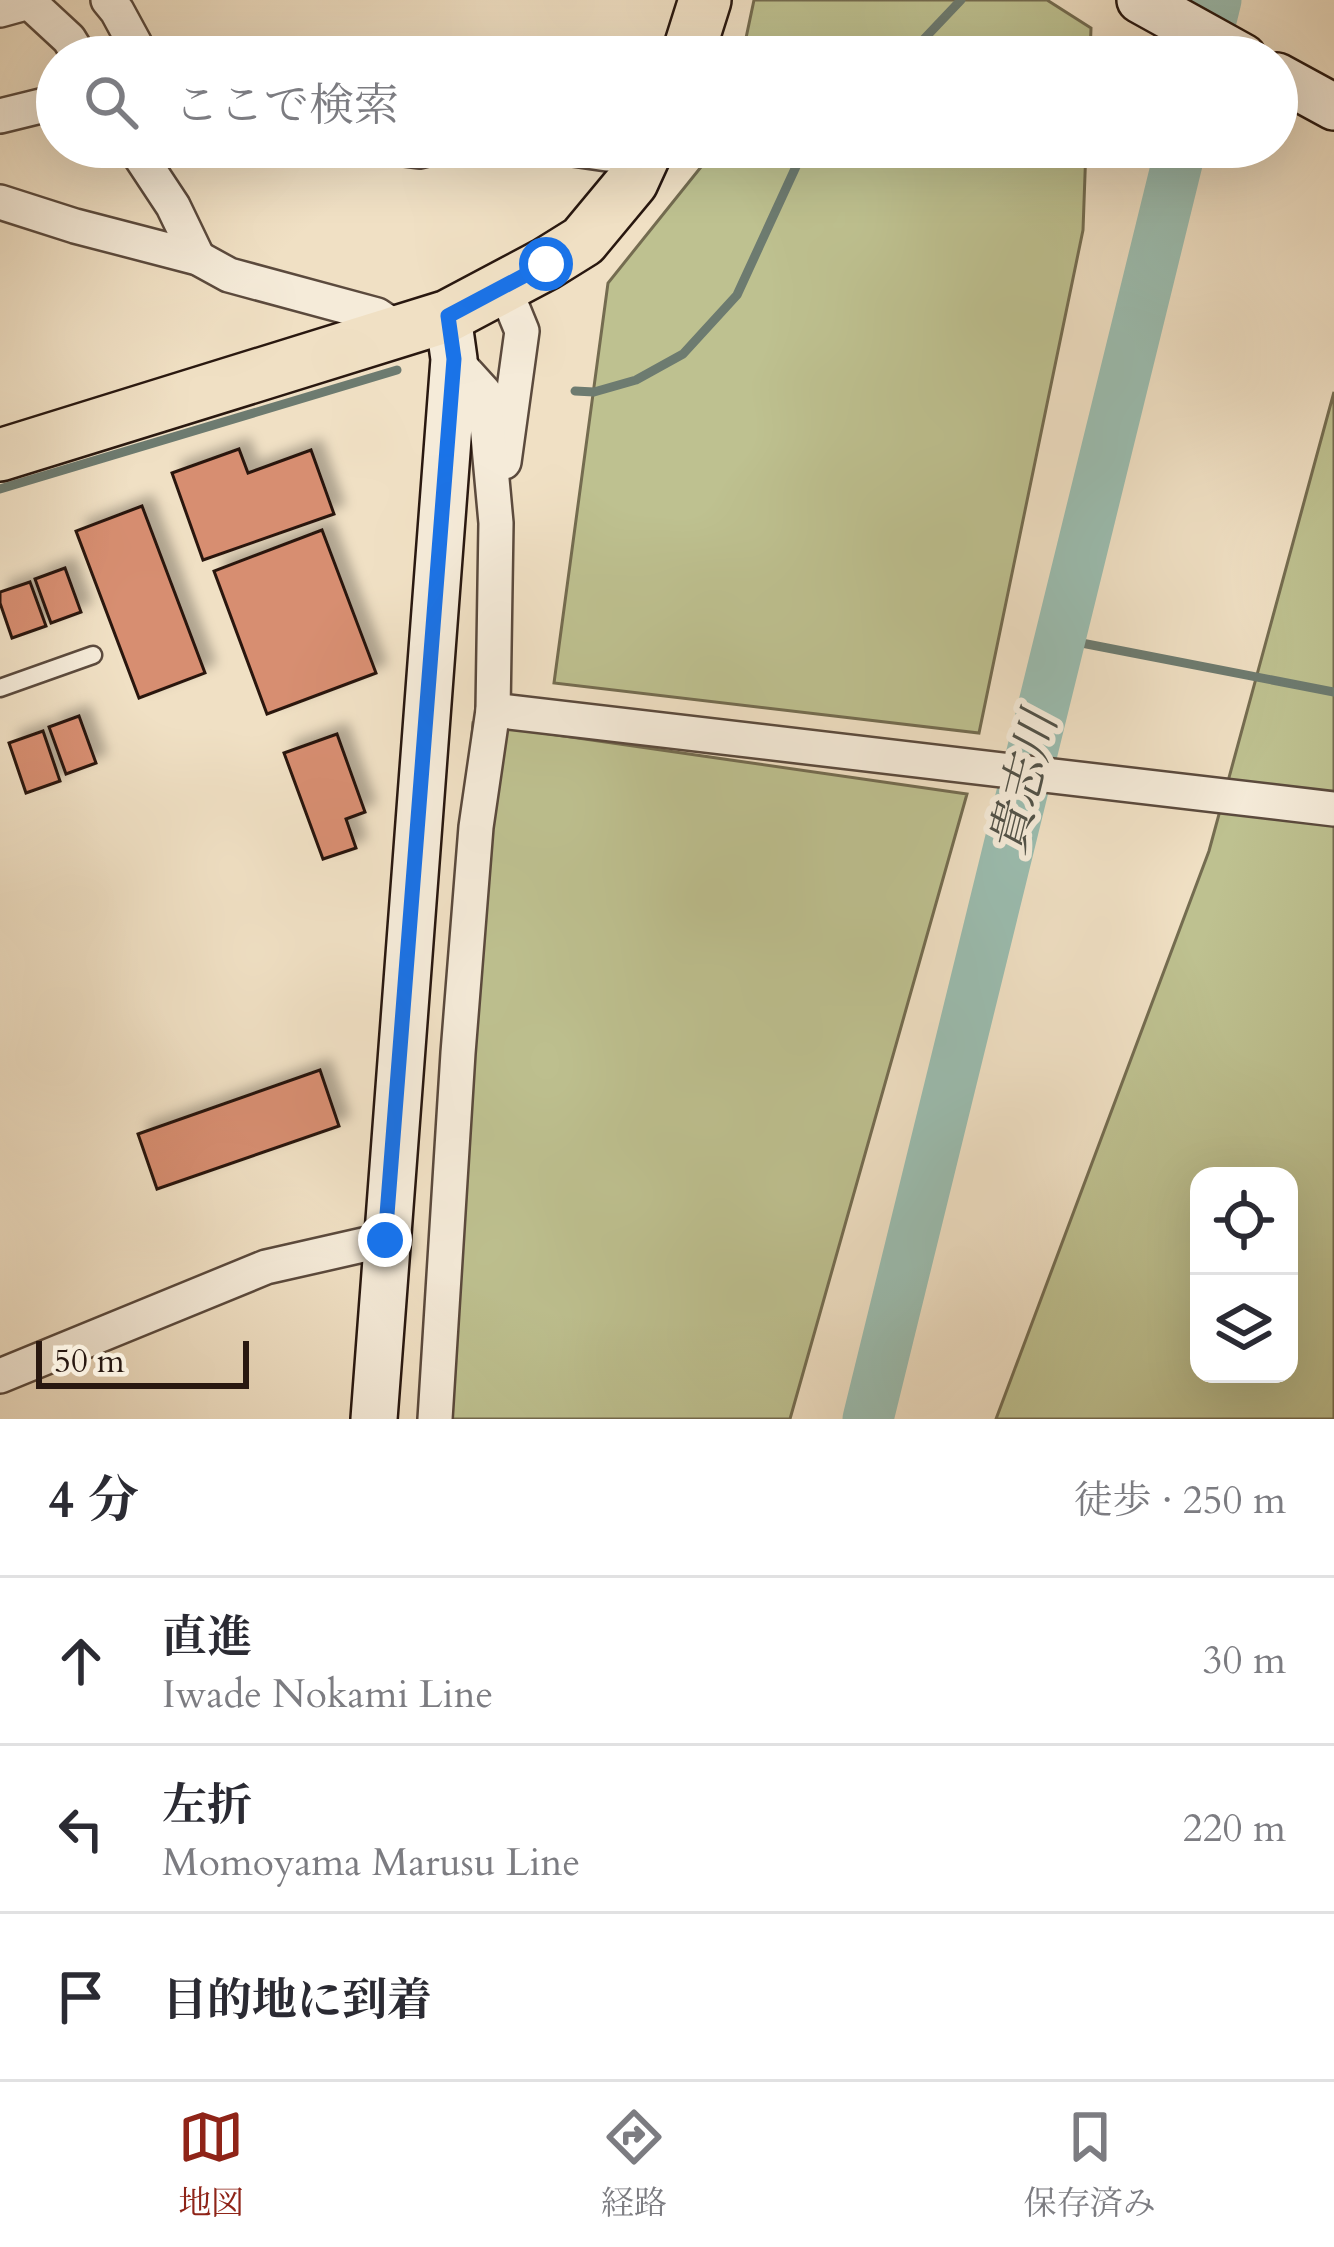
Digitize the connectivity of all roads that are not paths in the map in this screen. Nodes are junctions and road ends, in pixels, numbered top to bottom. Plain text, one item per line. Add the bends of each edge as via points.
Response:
1 (108, 0) edge
2 (705, 0) edge
3 (1140, 0) edge
4 (19, 4) edge
5 (65, 36) edge
6 (131, 36) edge
7 (694, 36) edge
8 (1205, 36) edge
9 (1298, 87) edge
10 (36, 107) edge
11 (1334, 107) edge
12 (0, 116) edge
13 (148, 168) edge
14 (630, 168) edge
15 (0, 202) edge
16 (198, 258) junction
17 (504, 287) junction
18 (434, 335) junction
19 (0, 455) edge
20 (496, 523) junction
21 (93, 655) dead end
22 (0, 688) edge
23 (493, 710) junction
24 (1334, 809) edge
25 (385, 1240) junction
26 (0, 1376) edge
27 (374, 1419) edge
28 (435, 1419) edge

1 - 6 street
2 - 7 main road
3 - 8 main road
4 - 5 street
9 - 11 main road
10 - 12 street
13 - 16 street
14 - 17 main road via 632,182 583,241
15 - 16 street
16 - 18 street via 229,275
17 - 18 main road
17 - 20 street via 522,331
18 - 19 main road
18 - 20 street via 484,392
18 - 25 main road
20 - 23 street
21 - 22 lane
23 - 24 street
23 - 28 street via 476,827
25 - 26 street via 266,1267
25 - 27 main road

